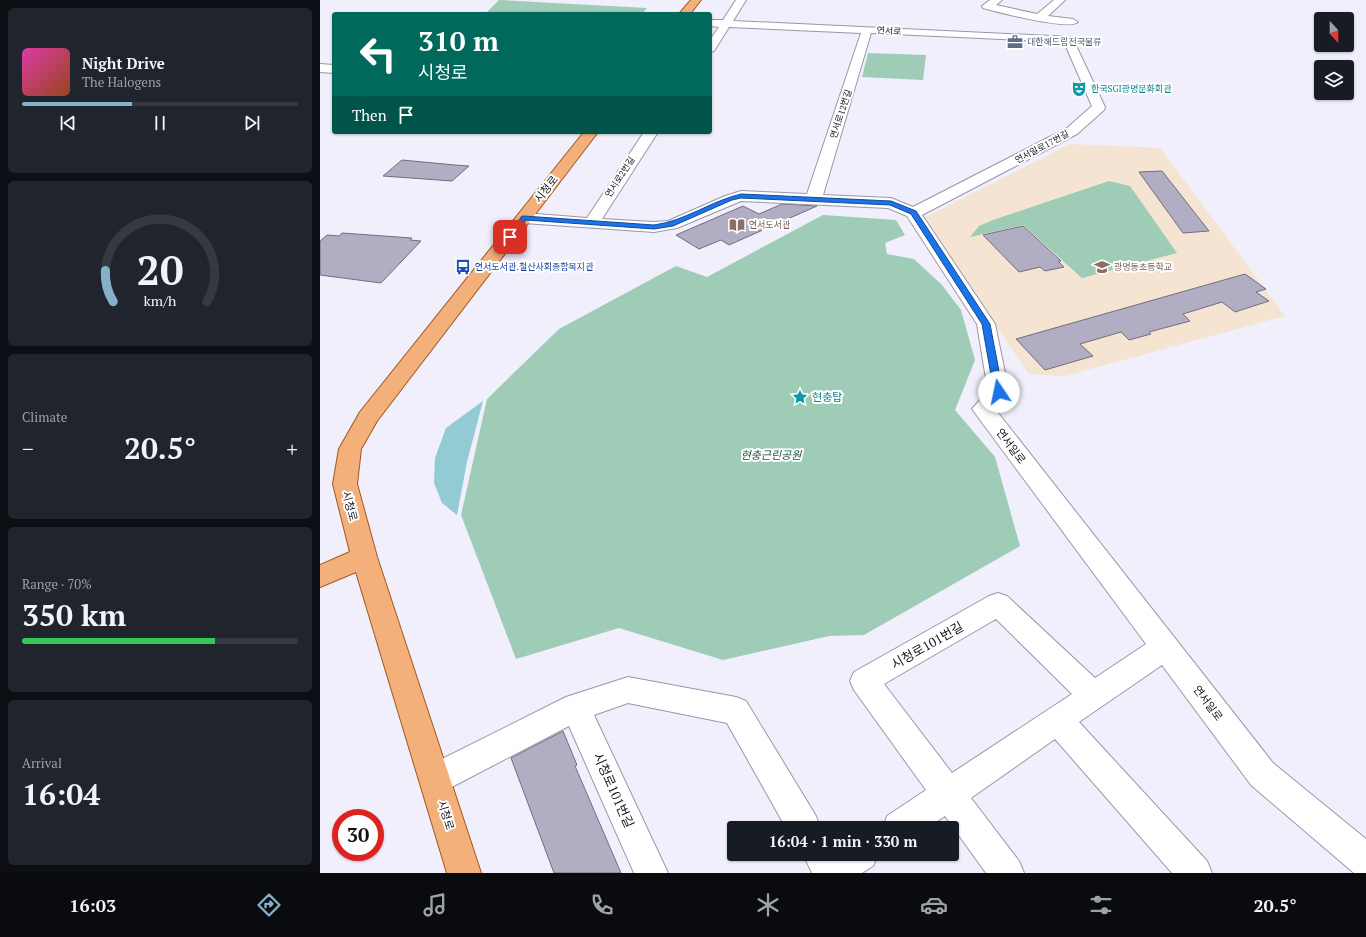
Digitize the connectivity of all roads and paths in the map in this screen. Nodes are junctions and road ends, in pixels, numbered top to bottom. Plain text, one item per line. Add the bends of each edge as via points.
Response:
1 (696, 0) edge
2 (741, 0) edge
3 (997, 0) edge
4 (1060, 0) edge
5 (686, 12) edge
6 (1039, 18) junction
7 (712, 23) edge
8 (725, 24) junction
9 (867, 30) junction
10 (1068, 39) junction
11 (712, 46) edge
12 (320, 68) edge
13 (332, 68) edge
14 (589, 134) edge
15 (649, 134) edge
16 (814, 198) junction
17 (913, 213) junction
18 (524, 218) junction
19 (590, 223) junction
20 (364, 557) junction
21 (320, 576) edge
22 (1165, 647) junction
23 (1094, 696) junction
24 (576, 707) junction
25 (1057, 720) junction
26 (435, 779) junction
27 (948, 795) junction
28 (800, 821) edge
29 (909, 821) edge
30 (824, 861) edge
31 (850, 861) edge
32 (1366, 861) edge
33 (464, 873) edge
34 (651, 873) edge
35 (832, 873) edge
36 (1007, 873) edge
37 (1195, 873) edge

1 - 5 main road
2 - 8 street
3 - 6 street via 987,6
4 - 6 street
6 - 10 street via 1074,18
7 - 8 street, 연서로
8 - 9 street, 연서로
8 - 11 street
9 - 10 street, 연서로
9 - 16 street, 연서로12번길
10 - 17 street, 연서일로17번길 via 1099,107 1072,131
12 - 13 street
14 - 18 main road, 시청로
15 - 19 street, 연서로2번길
16 - 17 street via 891,203
16 - 19 street via 741,196 671,224 654,227
17 - 22 street, 연서일로 via 986,324 999,392 983,409
18 - 19 street
18 - 20 main road, 시청로 via 368,417 350,449 344,484
20 - 21 main road
20 - 26 main road, 시청로
22 - 23 street
22 - 32 street, 연서일로 via 1262,774
23 - 25 street
23 - 27 street, 시청로101번길 via 998,604 864,681
24 - 26 street
24 - 28 street via 628,690 736,711
24 - 34 street, 시청로101번길
25 - 27 street
25 - 37 street
26 - 33 main road, 시청로
27 - 29 street
27 - 36 street, 시청로101번길
30 - 35 street
31 - 35 street

